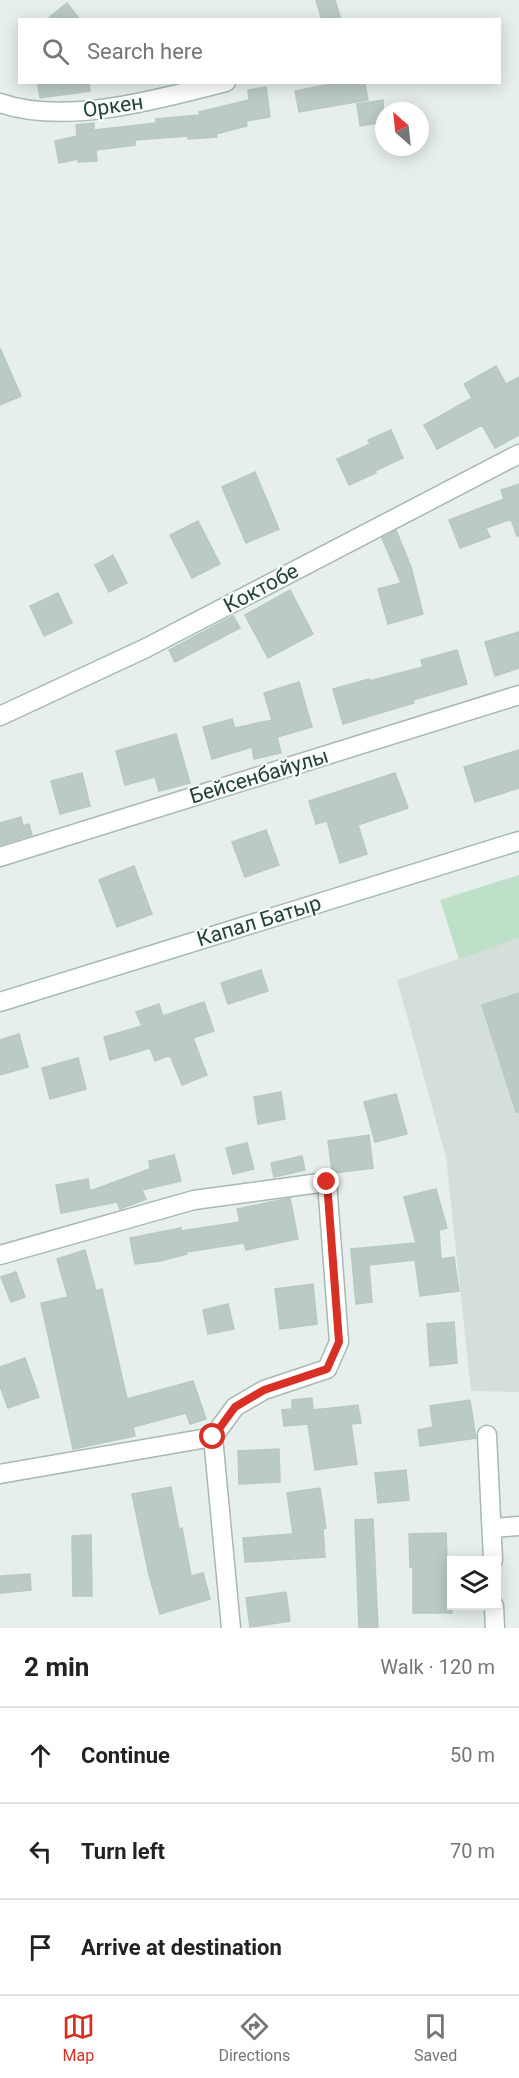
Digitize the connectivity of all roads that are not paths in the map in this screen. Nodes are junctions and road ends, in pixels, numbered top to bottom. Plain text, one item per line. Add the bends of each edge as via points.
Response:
1 (218, 84) edge
2 (0, 103) edge
3 (519, 454) edge
4 (519, 695) edge
5 (0, 716) edge
6 (519, 841) edge
7 (0, 857) edge
8 (0, 1002) edge
9 (0, 1255) edge
10 (487, 1435) dead end
11 (213, 1437) junction
12 (0, 1474) edge
13 (519, 1526) edge
14 (492, 1528) junction
15 (493, 1556) edge
16 (494, 1610) edge
17 (231, 1628) edge
18 (495, 1628) edge

1 - 2 street, Оркен via 150,102 70,112 14,108
3 - 5 street, Коктобе via 146,648
4 - 7 street, Бейсенбайулы
6 - 8 street, Капал Батыр
9 - 11 street via 194,1200 327,1182 339,1342 327,1369 264,1390 235,1407
10 - 14 street
11 - 12 street
11 - 17 street
13 - 14 street
14 - 15 street
16 - 18 street

